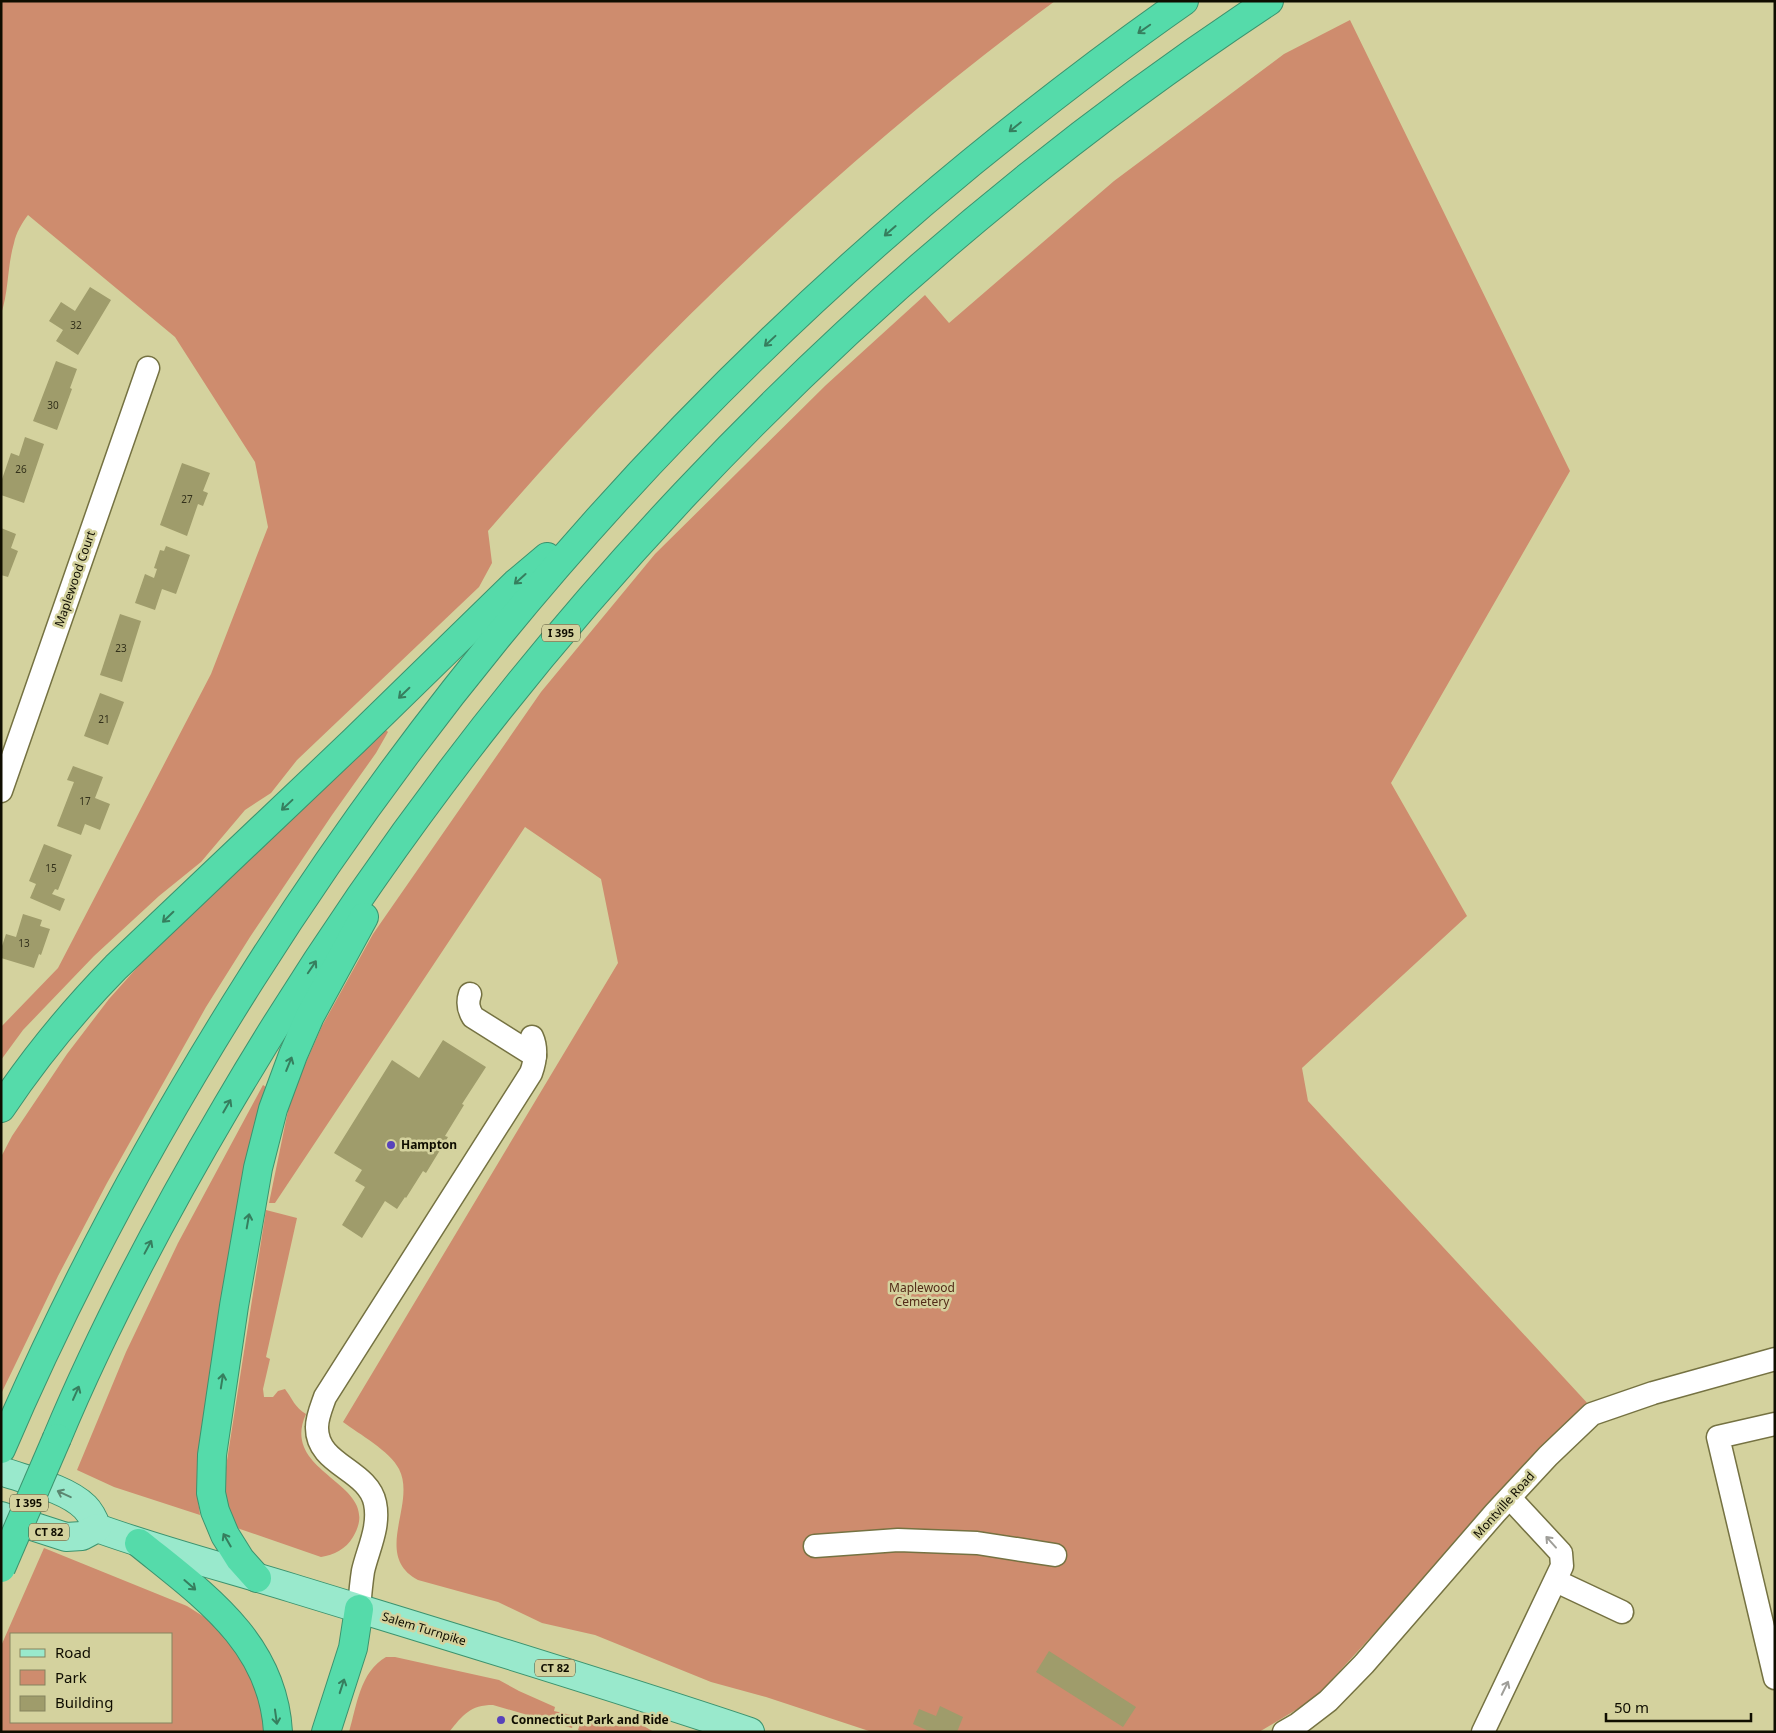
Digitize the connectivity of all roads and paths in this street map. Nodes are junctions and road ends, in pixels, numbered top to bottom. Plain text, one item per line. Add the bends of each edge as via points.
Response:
1 (1184, 1) edge
2 (1269, 1) edge
3 (148, 368) dead end
4 (588, 530) junction
5 (1, 791) edge
6 (379, 869) junction
7 (470, 994) dead end
8 (1, 1108) edge
9 (1775, 1358) edge
10 (1775, 1424) edge
11 (1, 1449) edge
12 (1, 1472) edge
13 (1510, 1498) junction
14 (1, 1516) edge
15 (97, 1528) junction
16 (139, 1543) junction
17 (814, 1546) dead end
18 (1055, 1556) dead end
19 (1, 1568) edge
20 (257, 1578) junction
21 (1556, 1581) junction
22 (358, 1609) junction
23 (1622, 1612) dead end
24 (1775, 1678) edge
25 (720, 1727) edge
26 (278, 1732) edge
27 (326, 1732) edge
28 (750, 1732) edge
29 (1284, 1732) edge
30 (1483, 1732) edge

1 -> 4 highway via 1024,120 875,244 722,387
2 - 6 highway, I 395 via 1138,91 1025,178 893,291 795,382 664,516 584,606 477,736
3 - 5 street, Maplewood Court
4 -> 8 highway via 516,583 126,958 63,1026
4 - 11 highway via 410,746 269,950 184,1088 118,1204
19 -> 6 highway, I 395, bridge via 121,1299 193,1165 277,1022
20 -> 6 highway via 240,1559 222,1530 213,1505 210,1478 248,1219 277,1095 314,1009 361,924
7 - 22 street via 468,1010 472,1017 533,1046 531,1073 325,1397 317,1425 318,1438 324,1450 363,1481 376,1504 375,1528 363,1571
9 - 13 street, Montville Road via 1592,1414
10 - 24 street via 1718,1437
15 -> 12 main road via 88,1511 74,1499
21 -> 13 street via 1562,1566 1561,1553
13 - 29 street, Montville Road via 1364,1664 1328,1701
14 - 15 main road, CT 82 via 66,1537 82,1536
15 - 16 main road, Salem Turnpike / CT 82
16 - 20 main road, Salem Turnpike / CT 82
16 -> 26 highway via 212,1605 246,1641 270,1687
17 - 18 street via 898,1540 977,1543
20 - 22 main road, Salem Turnpike / CT 82
21 - 23 street
30 -> 21 street
22 - 25 main road, Salem Turnpike / CT 82 via 627,1691
27 -> 22 highway via 351,1656
25 - 28 main road, Salem Turnpike / CT 82

